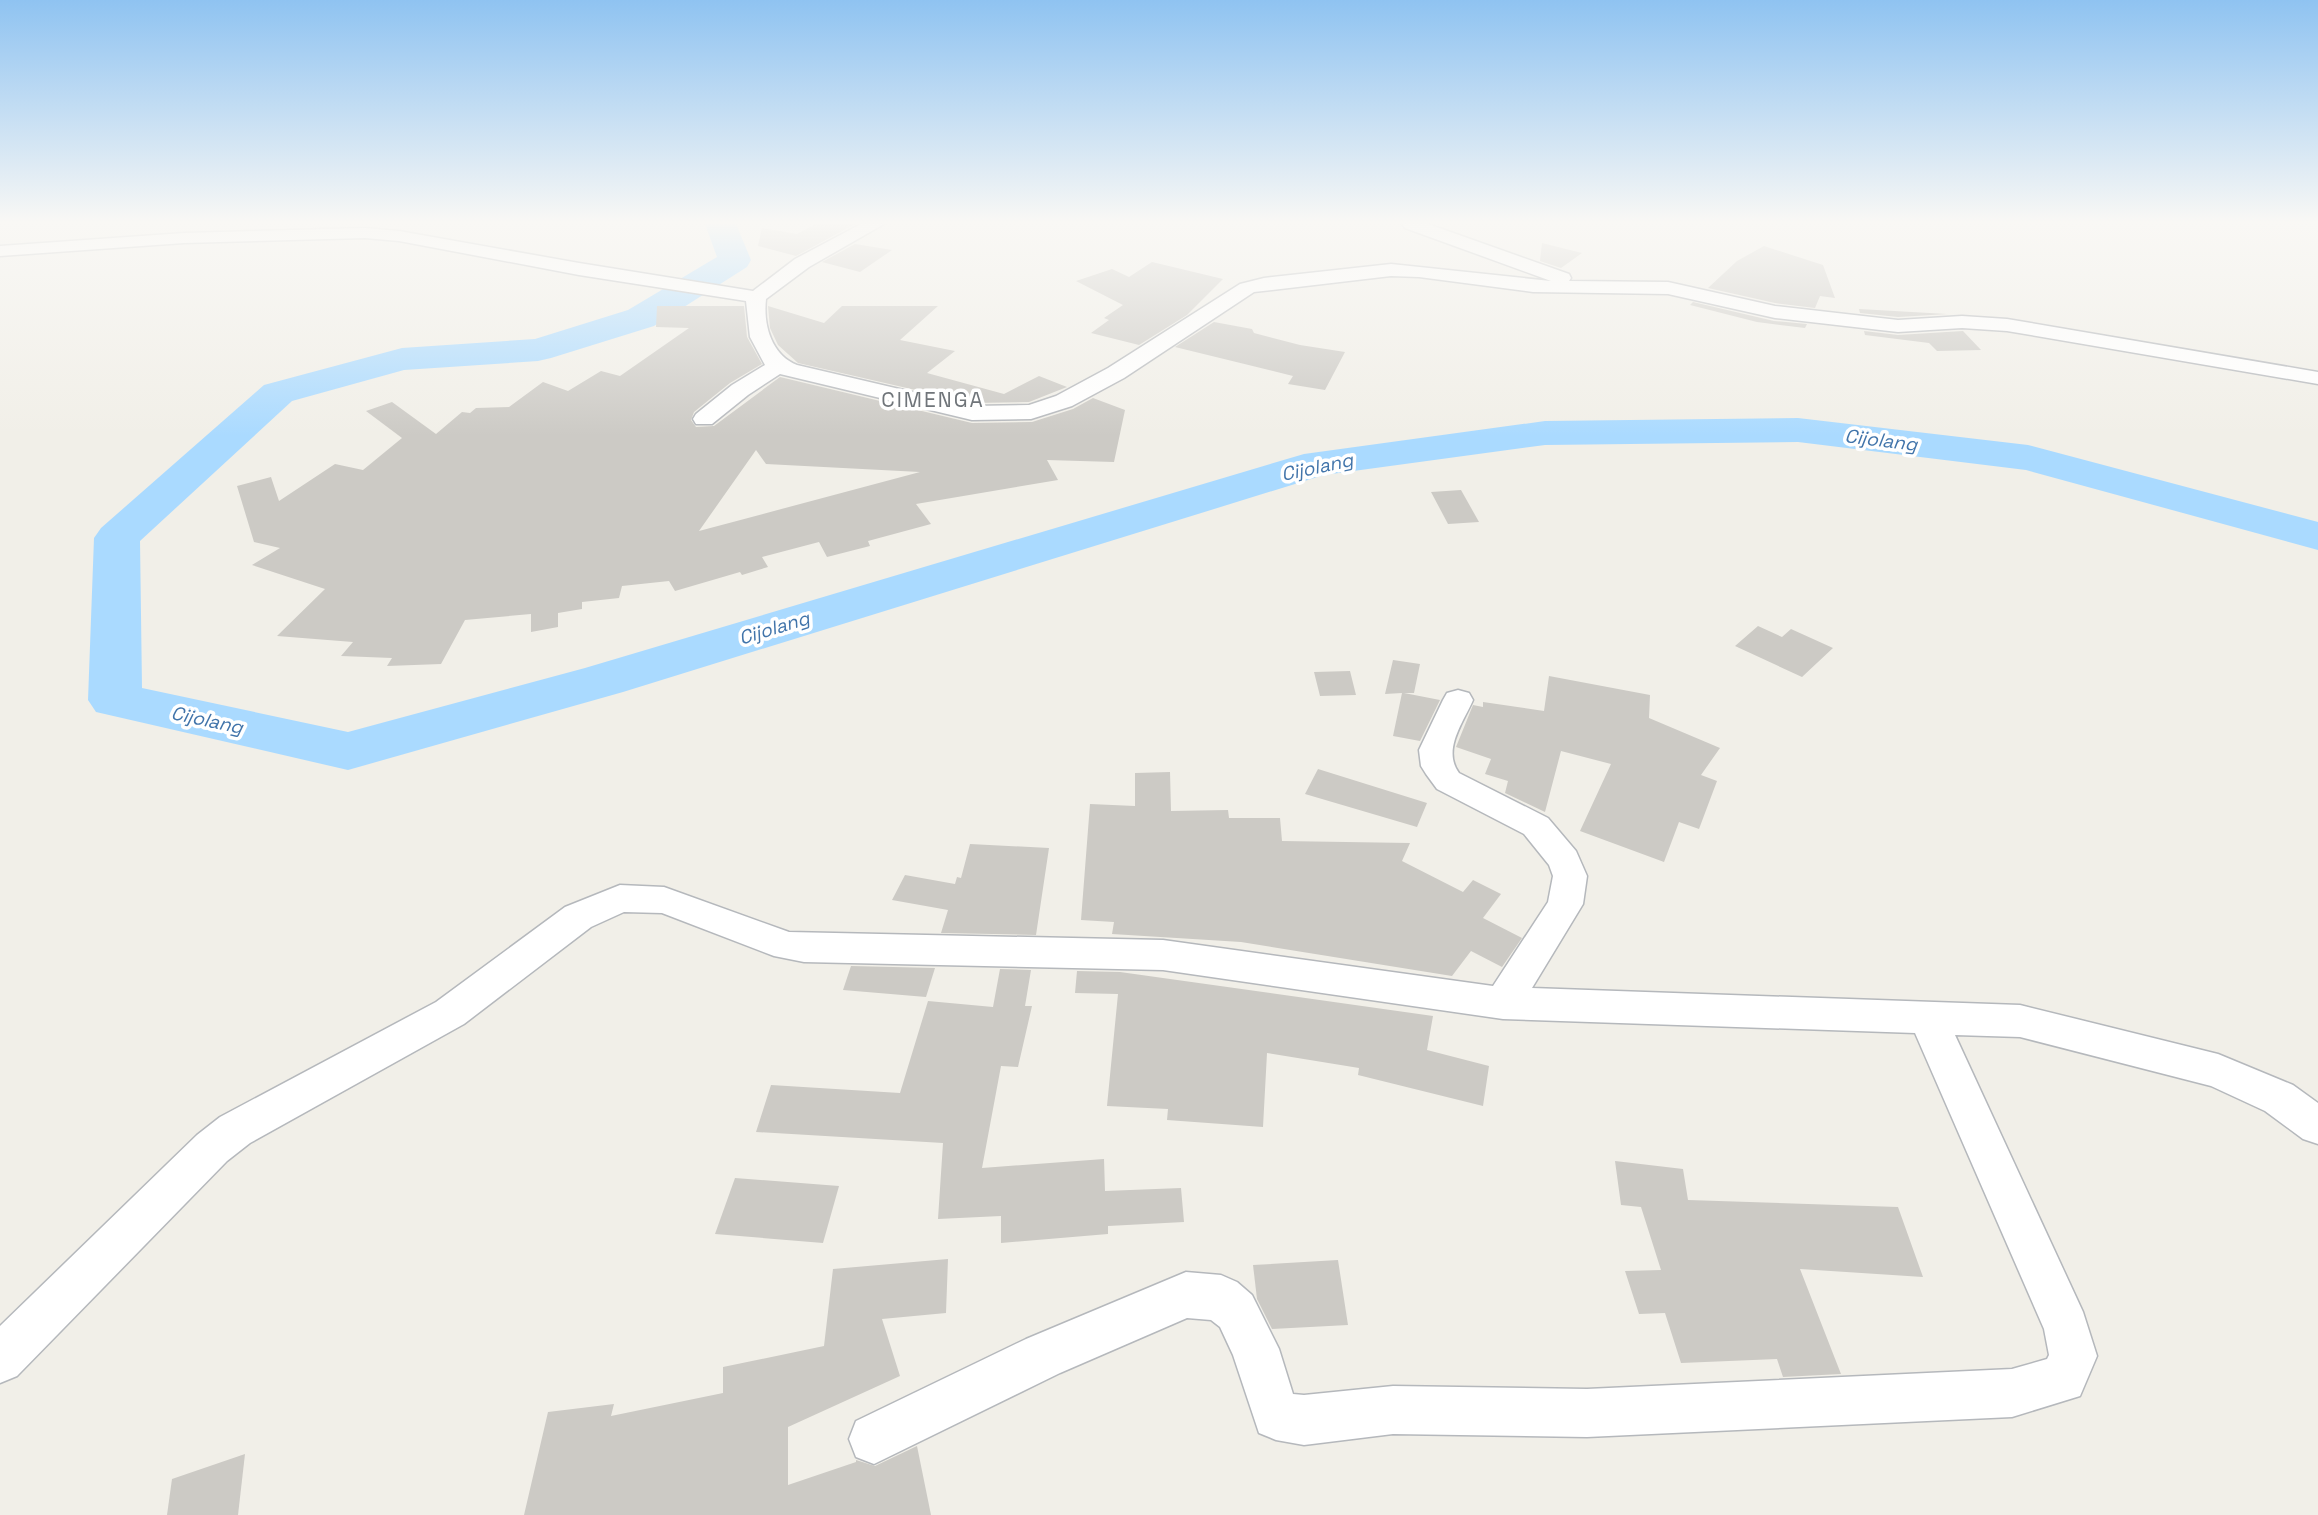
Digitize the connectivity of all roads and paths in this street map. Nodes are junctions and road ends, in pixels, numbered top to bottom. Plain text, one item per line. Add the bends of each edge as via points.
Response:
1 (742, 295) edge
2 (760, 295) edge
3 (1235, 295) edge
4 (1698, 295) edge
5 (757, 297) junction
6 (779, 365) junction
7 (2318, 378) edge
8 (704, 419) dead end
9 (1458, 700) dead end
10 (1503, 1003) junction
11 (1927, 1016) junction
12 (2318, 1126) edge
13 (0, 1359) edge
14 (874, 1439) dead end

1 - 5 street
2 - 5 street
3 - 6 street via 1116,373 1031,412 972,414
4 - 7 street via 1775,312 1898,326 2007,325
5 - 6 street via 754,306 761,335 770,359
6 - 8 street
9 - 10 street via 1435,750 1437,766 1448,781 1535,826 1564,860 1570,876 1565,904
10 - 11 street
10 - 13 street via 1176,956 804,948 664,900 620,898 578,917 450,1013 235,1130
11 - 12 street via 2044,1025 2218,1071 2279,1098
11 - 14 street via 2067,1328 2073,1356 2063,1379 2012,1393 1587,1413 1393,1410 1304,1420 1276,1416 1255,1349 1236,1311 1221,1298 1186,1295 1043,1356

